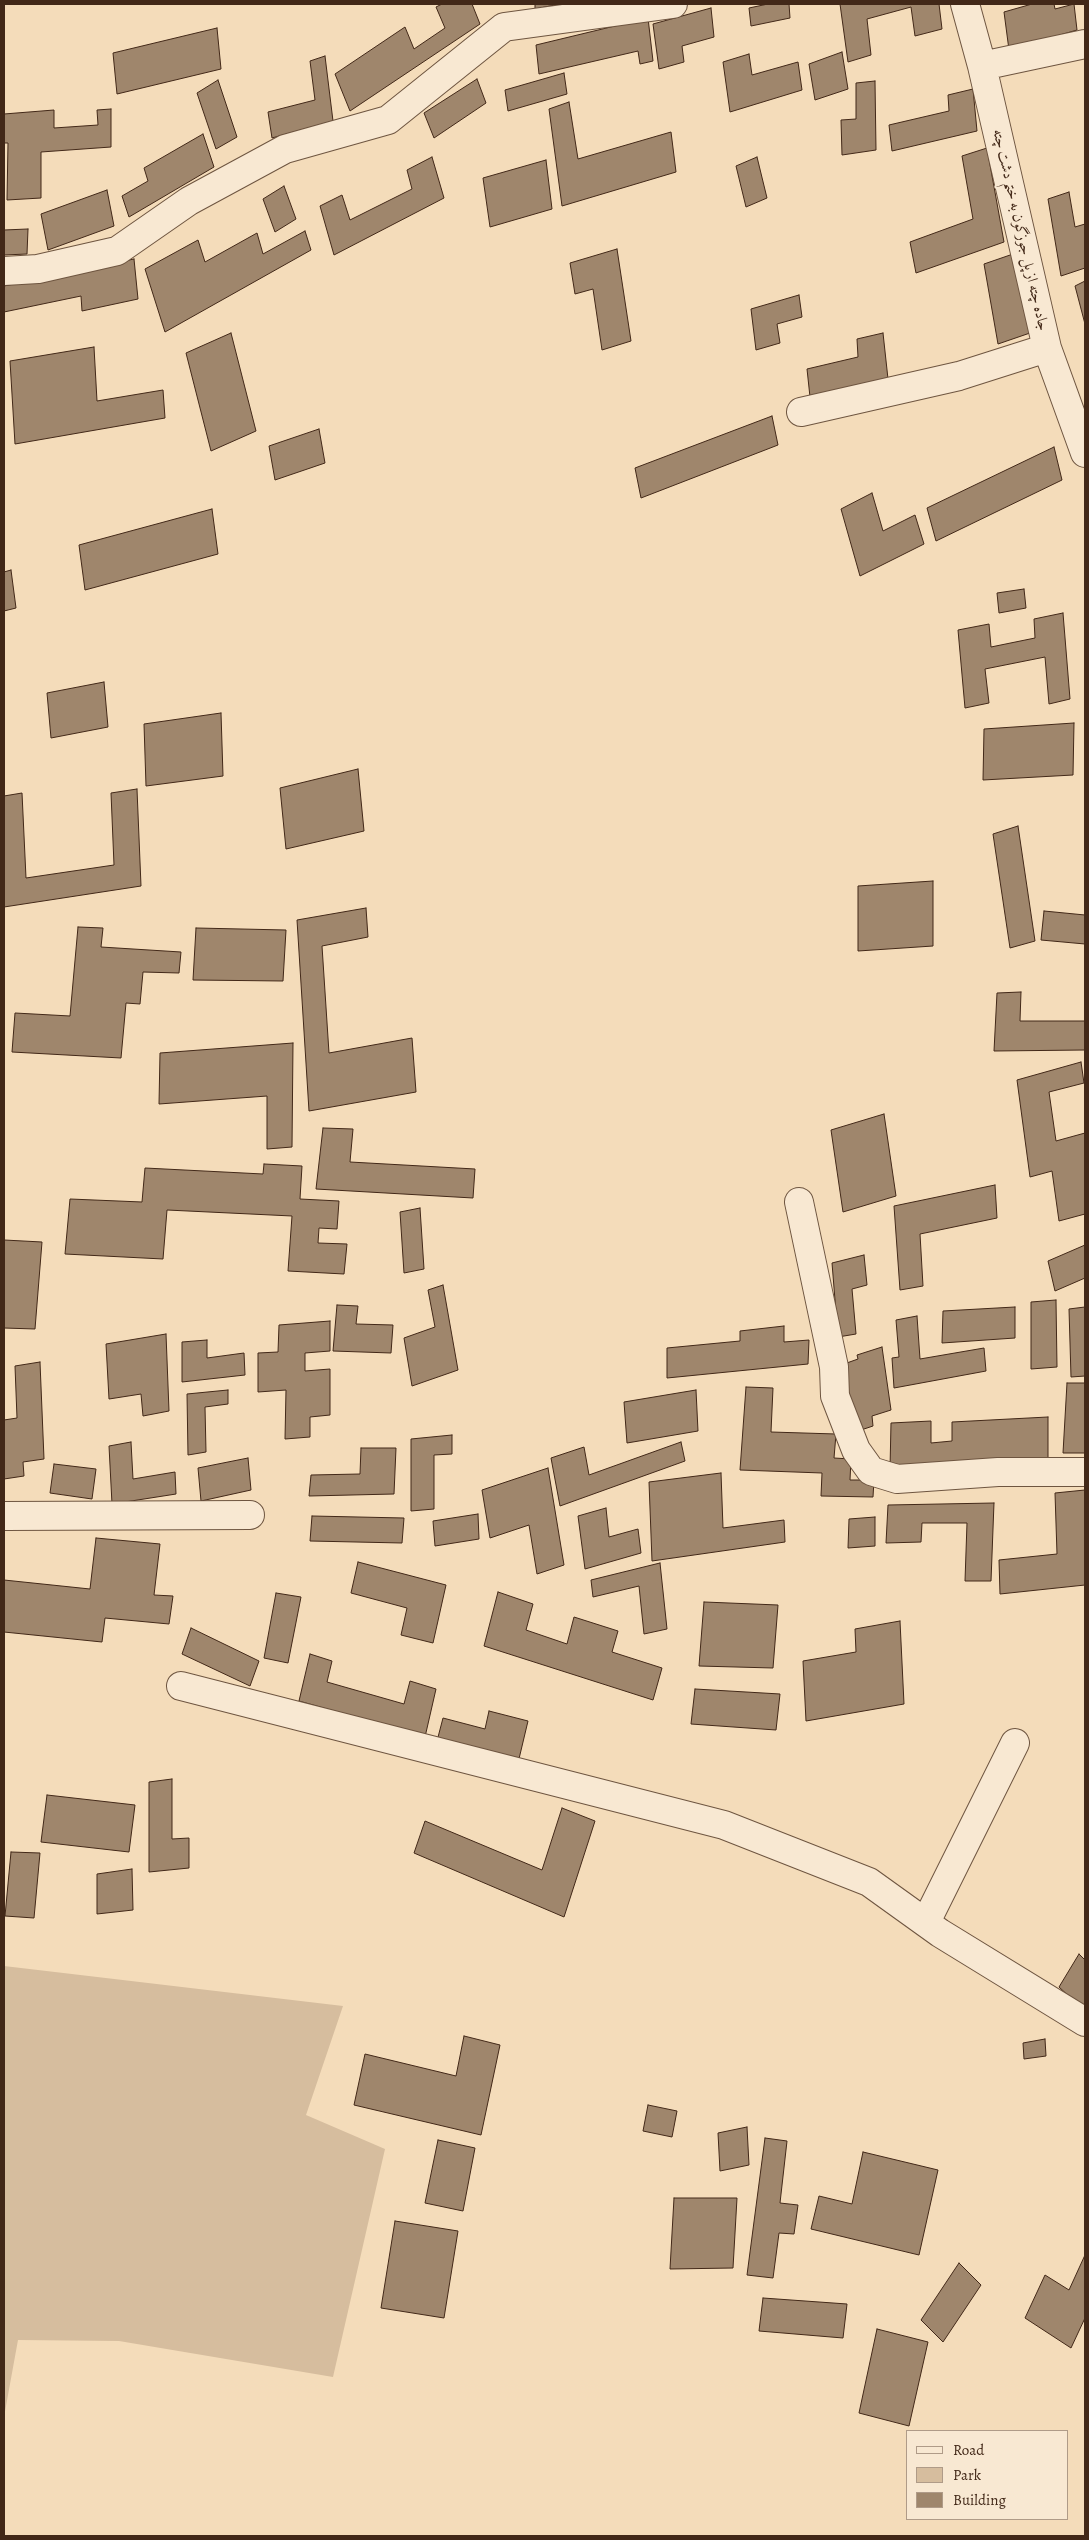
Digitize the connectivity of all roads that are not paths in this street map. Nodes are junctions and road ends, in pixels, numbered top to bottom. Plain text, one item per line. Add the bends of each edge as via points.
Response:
1 (673, 4) edge
2 (965, 4) edge
3 (1085, 44) edge
4 (982, 66) junction
5 (4, 271) edge
6 (1048, 348) junction
7 (801, 412) dead end
8 (1085, 453) edge
9 (799, 1202) dead end
10 (1085, 1472) edge
11 (4, 1516) edge
12 (250, 1516) dead end
13 (181, 1686) dead end
14 (1015, 1743) dead end
15 (926, 1922) junction
16 (1085, 2022) edge

1 - 5 street via 504,27 388,120 285,149 189,201 117,251 38,269
2 - 4 street, جاده چته از پل جوزگون به ختم دشت چته
3 - 4 street
4 - 6 street, جاده چته از پل جوزگون به ختم دشت چته
6 - 7 street via 959,376
6 - 8 street, جاده چته از پل جوزگون به ختم دشت چته
9 - 10 street via 834,1366 835,1396 856,1450 871,1471 897,1479 998,1472
11 - 12 street
13 - 15 street via 724,1826 869,1882
14 - 15 street
15 - 16 street

